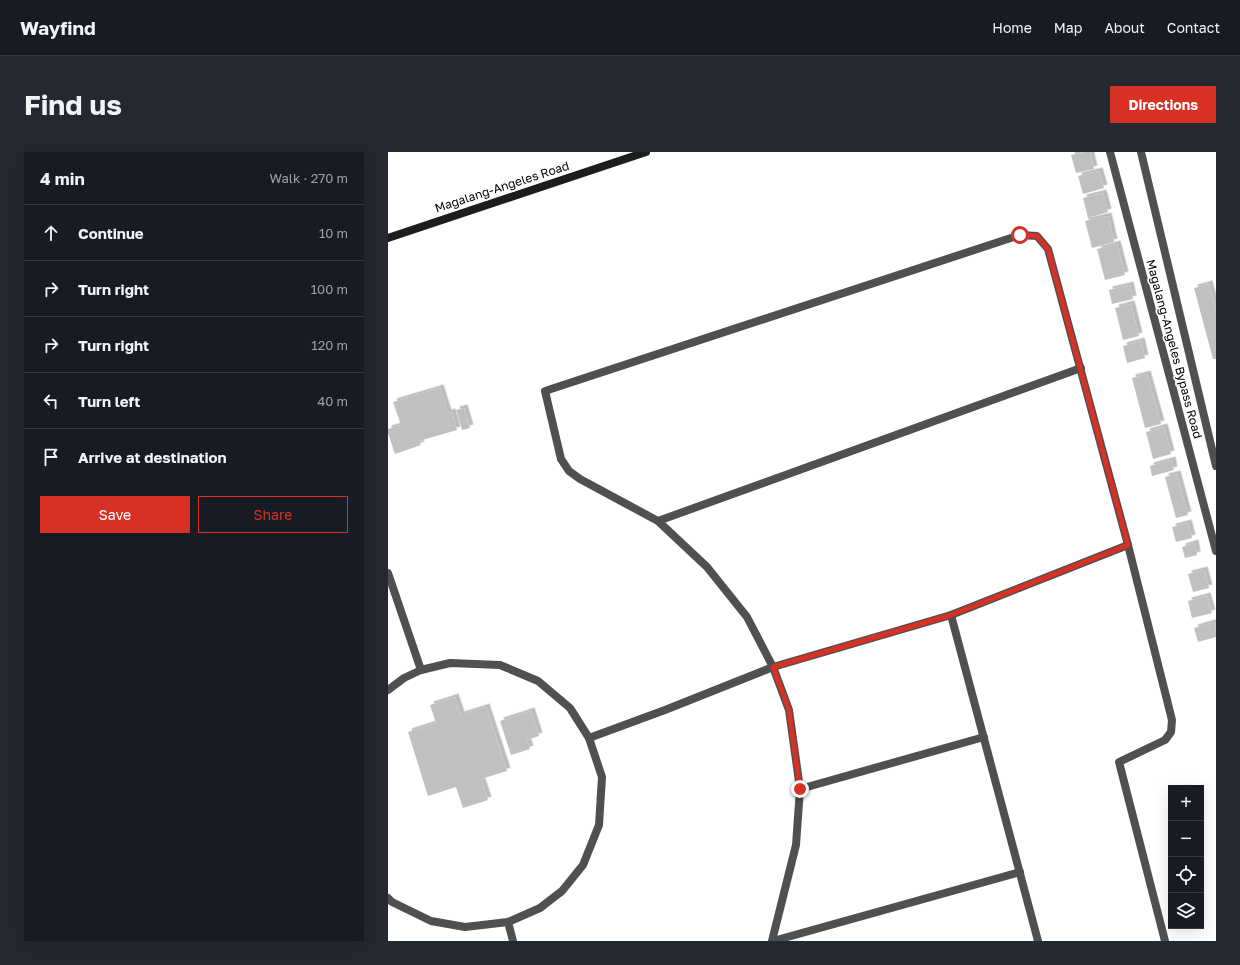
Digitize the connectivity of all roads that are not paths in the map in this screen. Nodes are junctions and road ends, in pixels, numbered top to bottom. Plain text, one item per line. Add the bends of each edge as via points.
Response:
1 (646, 152) edge
2 (1110, 152) edge
3 (1140, 152) edge
4 (388, 238) edge
5 (1081, 368) junction
6 (1216, 466) edge
7 (658, 521) junction
8 (1128, 545) junction
9 (1216, 551) edge
10 (388, 574) edge
11 (951, 615) junction
12 (773, 667) junction
13 (421, 670) junction
14 (388, 690) edge
15 (984, 737) junction
16 (589, 738) junction
17 (800, 789) junction
18 (1020, 872) junction
19 (388, 898) edge
20 (508, 922) junction
21 (513, 941) edge
22 (772, 941) edge
23 (1038, 941) edge
24 (1165, 941) edge

1 - 4 main road, Magalang-Angeles Road
2 - 9 street, Magalang-Angeles Bypass Road
3 - 6 street, Magalang-Angeles Bypass Road
5 - 7 street
5 - 7 street via 1048,249 1037,236 1020,235 545,391 561,459 569,471
5 - 8 street
7 - 12 street via 708,567 747,617
8 - 11 street
8 - 24 street via 1172,720 1171,732 1164,740 1119,762
10 - 13 street
11 - 12 street
11 - 15 street
12 - 16 street
12 - 17 street via 789,710
13 - 14 street
13 - 16 street via 450,662 500,665 538,680 570,708
15 - 17 street
15 - 18 street
16 - 20 street via 602,777 600,825 583,865 562,891 540,908
17 - 22 street via 796,845
18 - 22 street
18 - 23 street
19 - 20 street via 431,921 465,927
20 - 21 street

